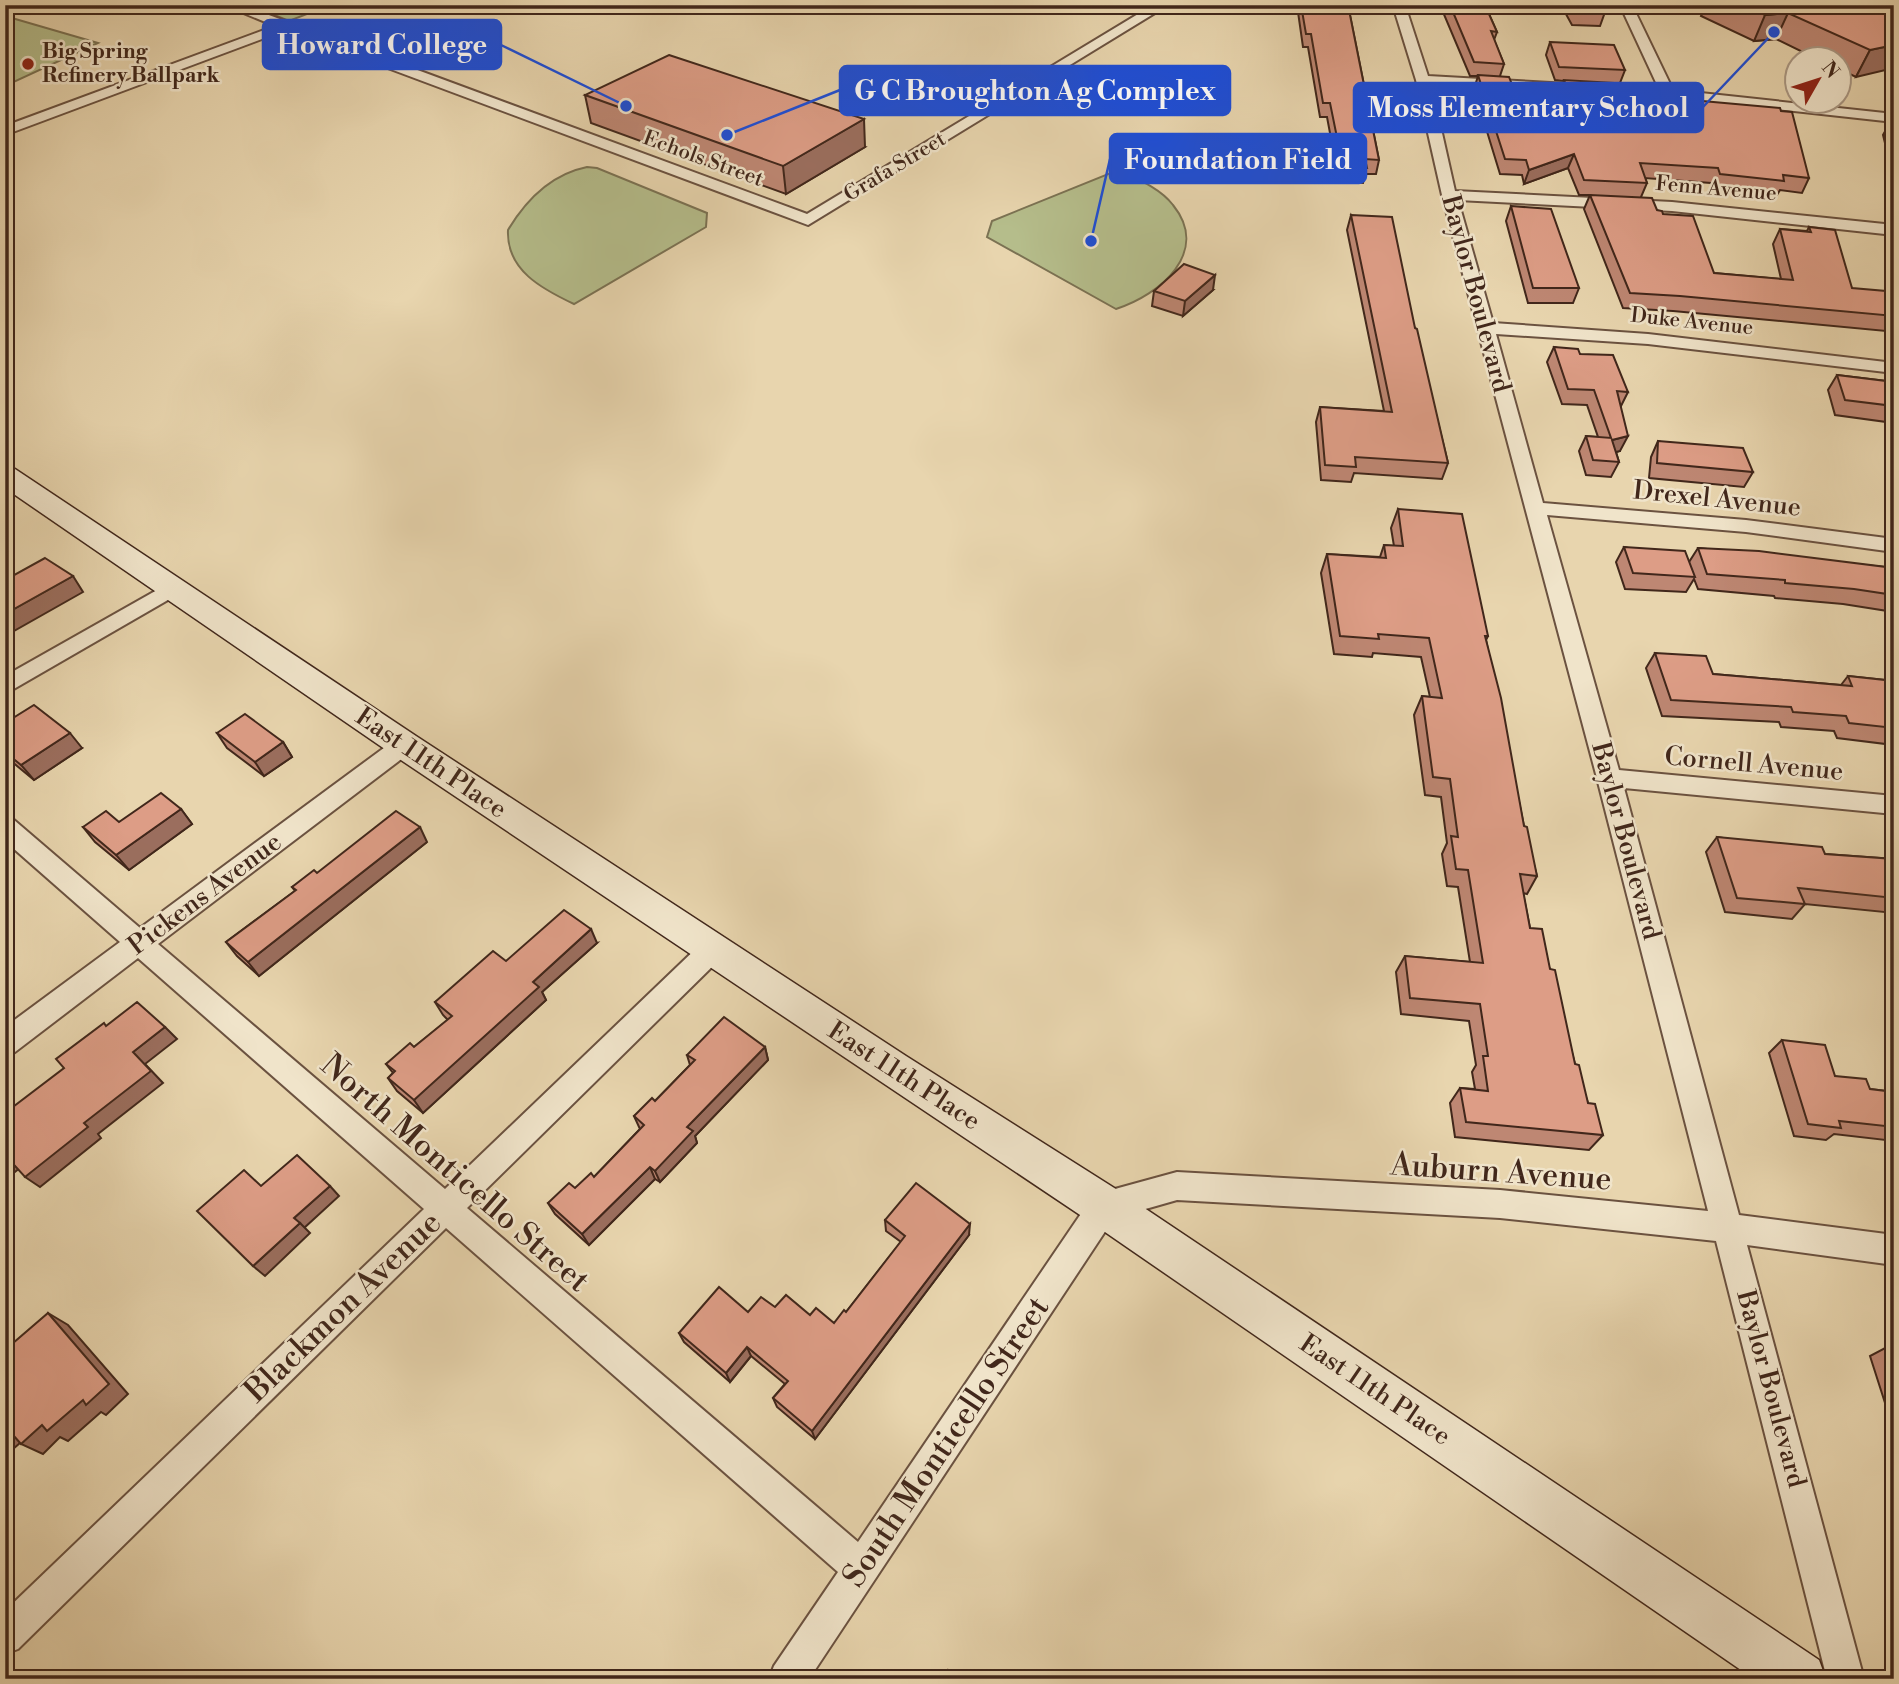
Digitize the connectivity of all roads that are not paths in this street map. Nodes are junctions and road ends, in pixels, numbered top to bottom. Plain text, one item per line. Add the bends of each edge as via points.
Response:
1 (230, 5) edge
2 (1162, 5) edge
3 (1308, 5) edge
4 (1626, 5) edge
5 (1399, 7) edge
6 (286, 26) junction
7 (1423, 80) junction
8 (1668, 93) junction
9 (1894, 118) edge
10 (5, 131) edge
11 (1449, 195) junction
12 (808, 220) joint
13 (1894, 230) edge
14 (1485, 328) junction
15 (1894, 368) edge
16 (5, 475) edge
17 (1535, 508) junction
18 (1894, 546) edge
19 (173, 588) junction
20 (5, 687) edge
21 (404, 745) junction
22 (1609, 778) junction
23 (1894, 805) edge
24 (5, 827) edge
25 (138, 945) junction
26 (712, 950) junction
27 (5, 1043) edge
28 (1104, 1206) junction
29 (444, 1209) junction
30 (1729, 1228) junction
31 (1894, 1250) edge
32 (862, 1569) junction
33 (5, 1636) edge
34 (787, 1679) edge
35 (1800, 1679) edge
36 (1846, 1679) edge

1 - 6 street, Echols Street
2 - 12 street, Grafa Street
3 - 5 street
4 - 8 street
5 - 7 street, Baylor Boulevard
6 - 10 street
6 - 12 street, Echols Street
7 - 8 street
7 - 11 street, Baylor Boulevard
8 - 9 street
11 - 13 street, Fenn Avenue via 1622,202
11 - 14 street, Baylor Boulevard
14 - 15 street, Duke Avenue via 1648,339
14 - 17 street, Baylor Boulevard
16 - 19 street, East 11th Place
17 - 18 street, Drexel Avenue via 1746,526
17 - 22 street, Baylor Boulevard
19 - 20 street
19 - 21 street, East 11th Place
21 - 25 street, Pickens Avenue
21 - 26 street, East 11th Place
22 - 23 street, Cornell Avenue
22 - 30 street, Baylor Boulevard
24 - 25 street, North Monticello Street
25 - 27 street, Pickens Avenue
25 - 29 street, North Monticello Street
26 - 28 street, East 11th Place
26 - 29 street, Blackmon Avenue
28 - 30 street, Auburn Avenue via 1177,1186 1500,1204
28 - 32 street, South Monticello Street
28 - 35 street, East 11th Place
29 - 32 street, North Monticello Street
29 - 33 street, Blackmon Avenue
30 - 31 street, Auburn Avenue
30 - 36 street, Baylor Boulevard
32 - 34 street, South Monticello Street

